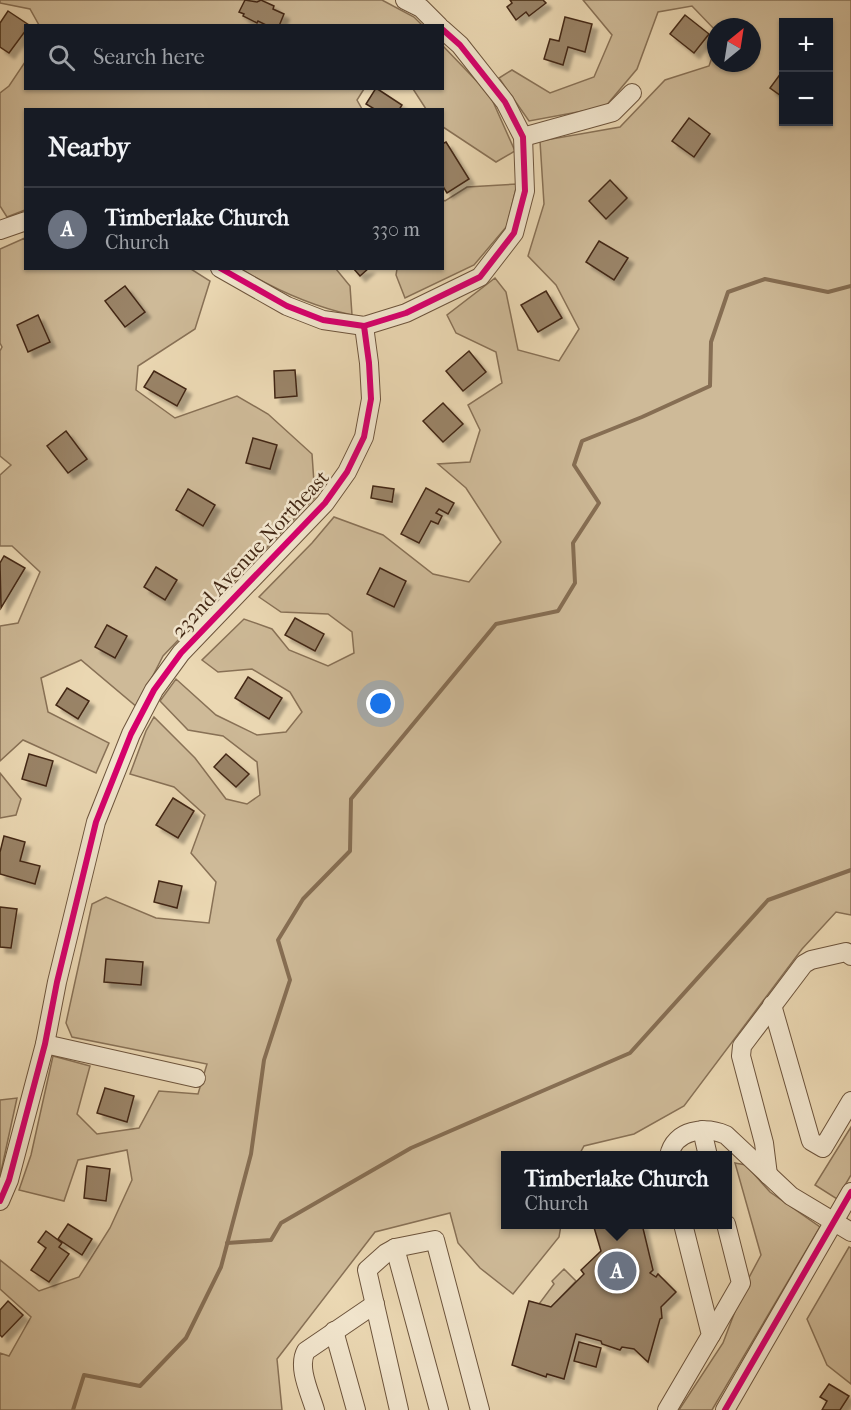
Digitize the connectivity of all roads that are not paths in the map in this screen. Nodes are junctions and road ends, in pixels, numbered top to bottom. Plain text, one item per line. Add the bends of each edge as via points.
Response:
1 (405, 0) edge
2 (437, 24) edge
3 (444, 31) edge
4 (632, 93) dead end
5 (523, 137) junction
6 (24, 221) edge
7 (0, 230) edge
8 (224, 270) edge
9 (364, 326) junction
10 (851, 956) edge
11 (772, 1005) junction
12 (45, 1044) junction
13 (196, 1078) dead end
14 (851, 1101) edge
15 (702, 1130) junction
16 (670, 1151) edge
17 (707, 1151) edge
18 (768, 1175) junction
19 (851, 1192) edge
20 (0, 1201) edge
21 (833, 1221) junction
22 (684, 1229) edge
23 (727, 1229) edge
24 (851, 1232) edge
25 (395, 1248) junction
26 (375, 1304) junction
27 (334, 1331) junction
28 (711, 1335) junction
29 (315, 1410) edge
30 (356, 1410) edge
31 (399, 1410) edge
32 (439, 1410) edge
33 (480, 1410) edge
34 (667, 1410) edge
35 (725, 1410) edge

1 - 2 street via 421,8
3 - 5 street via 505,102
4 - 5 street via 613,112
5 - 9 street via 525,191 514,233 480,277 406,313
6 - 7 street
8 - 9 street via 288,306 324,320
9 - 12 street, 232nd Avenue Northeast via 371,399 364,437 347,472 325,503 181,653 154,690 131,734 96,822
10 - 11 street via 846,952 804,964
11 - 14 street via 811,1142 823,1148
11 - 18 street via 742,1046 741,1056 764,1143
12 - 13 street
12 - 20 street, 232nd Avenue Northeast
15 - 16 street via 676,1141
15 - 17 street
15 - 18 street via 726,1135
18 - 21 street via 791,1196
19 - 21 street
21 - 24 street
21 - 35 street
22 - 28 street
23 - 28 street via 741,1283
25 - 26 street via 367,1270
25 - 32 street
25 - 33 street via 435,1240
26 - 27 street
26 - 31 street
27 - 29 street via 304,1355
27 - 30 street
28 - 34 street

